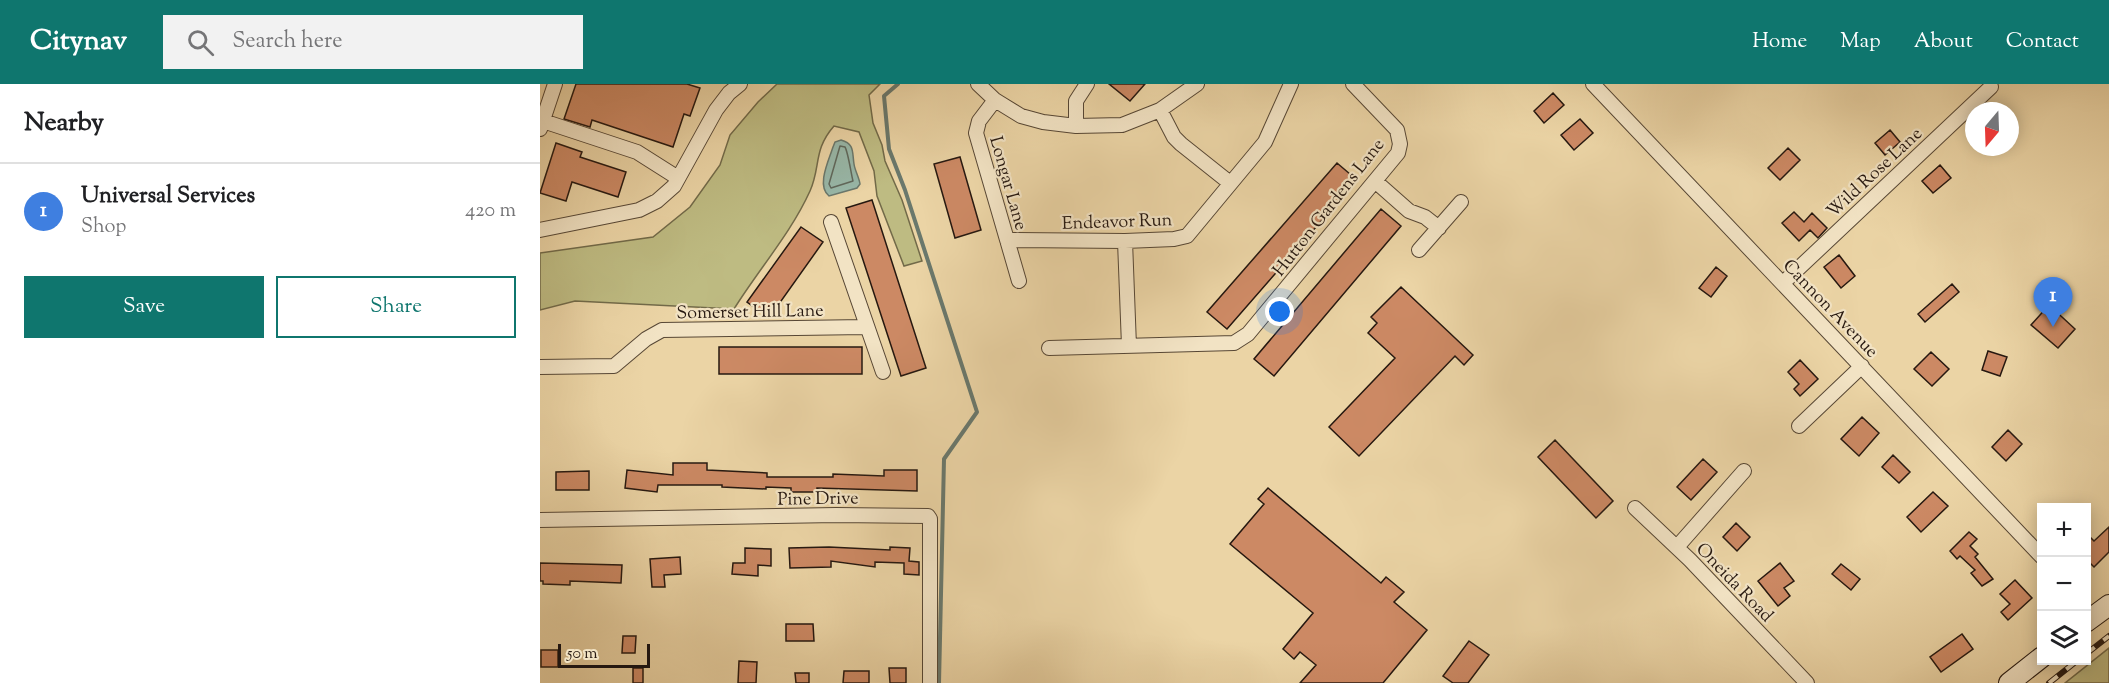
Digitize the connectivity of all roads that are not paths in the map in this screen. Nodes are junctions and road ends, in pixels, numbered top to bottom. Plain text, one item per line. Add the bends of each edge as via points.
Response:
1 (555, 84) edge
2 (740, 84) edge
3 (978, 84) edge
4 (1087, 84) edge
5 (1197, 84) edge
6 (1290, 84) edge
7 (1353, 84) edge
8 (1593, 84) edge
9 (1991, 87) dead end
10 (724, 89) edge
11 (995, 100) junction
12 (1160, 110) junction
13 (541, 125) edge
14 (1076, 126) junction
15 (678, 178) junction
16 (1375, 181) junction
17 (1230, 183) junction
18 (1461, 202) dead end
19 (831, 222) dead end
20 (1438, 228) junction
21 (540, 230) edge
22 (1007, 240) junction
23 (1125, 241) junction
24 (1419, 250) dead end
25 (1019, 281) dead end
26 (1783, 283) junction
27 (865, 327) junction
28 (1129, 346) junction
29 (1048, 348) dead end
30 (1862, 366) junction
31 (540, 367) edge
32 (883, 372) dead end
33 (1799, 426) dead end
34 (1744, 471) dead end
35 (1635, 508) dead end
36 (540, 520) edge
37 (1677, 547) junction
38 (2037, 552) edge
39 (2037, 661) edge
40 (930, 683) edge
41 (1807, 683) edge
42 (2008, 683) edge

1 - 13 street
2 - 10 street
3 - 11 street
4 - 14 street via 1076,101
5 - 12 street
6 - 17 street, Endeavor Run via 1265,142
7 - 16 street, Hutton Gardens Lane via 1397,130 1398,153
8 - 26 street, Cannon Avenue
9 - 26 street, Wild Rose Lane
10 - 15 street
11 - 14 street via 1021,116
11 - 22 street, Longar Lane via 979,121 976,133
12 - 14 street via 1122,125
12 - 17 street via 1181,144
13 - 15 street via 637,152
15 - 21 street via 657,201 639,210
16 - 20 street via 1409,211
16 - 28 street, Hutton Gardens Lane via 1241,340
17 - 23 street, Endeavor Run via 1187,236
18 - 20 street
19 - 27 street
20 - 24 street
22 - 23 street, Endeavor Run
22 - 25 street, Longar Lane
23 - 28 street
26 - 30 street, Cannon Avenue
27 - 31 street, Somerset Hill Lane via 662,330 614,366
27 - 32 street
28 - 29 street, Hutton Gardens Lane
30 - 33 street
30 - 38 street, Cannon Avenue
34 - 37 street
35 - 37 street, Oneida Road
36 - 40 street, Pine Drive via 928,516
37 - 41 street, Oneida Road
39 - 42 main road

